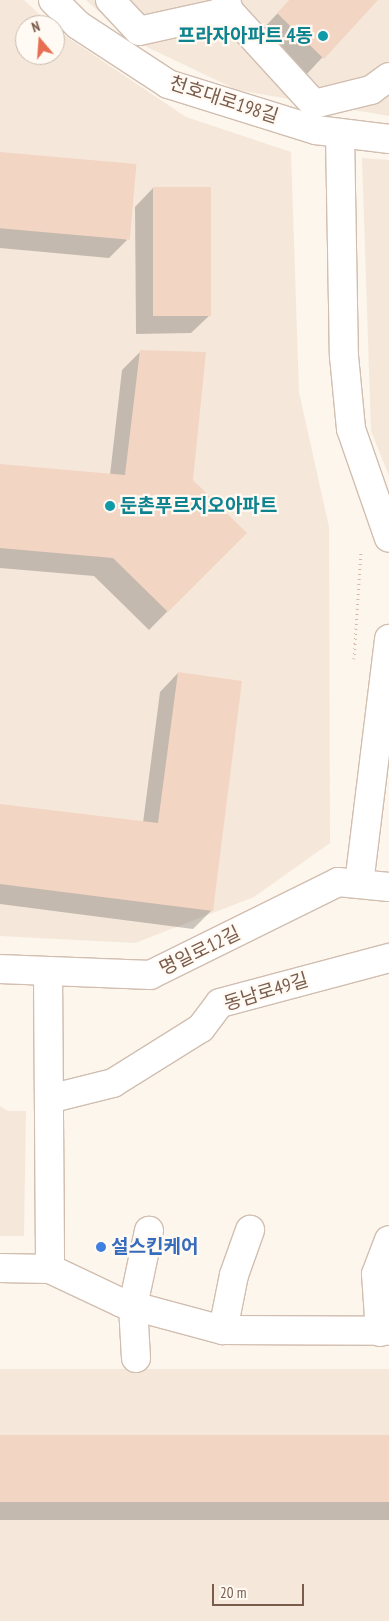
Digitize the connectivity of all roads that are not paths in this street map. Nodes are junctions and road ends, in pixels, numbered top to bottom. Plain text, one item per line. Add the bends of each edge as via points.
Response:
1 (52, 0) edge
2 (110, 0) edge
3 (227, 6) edge
4 (389, 77) edge
5 (340, 133) junction
6 (389, 139) edge
7 (389, 538) edge
8 (389, 639) edge
9 (359, 884) junction
10 (389, 887) edge
11 (389, 958) edge
12 (0, 969) edge
13 (48, 971) junction
14 (49, 1099) junction
15 (250, 1230) dead end
16 (149, 1231) dead end
17 (389, 1240) edge
18 (0, 1268) edge
19 (50, 1269) junction
20 (133, 1306) junction
21 (224, 1330) junction
22 (384, 1332) edge
23 (136, 1358) dead end

1 - 5 street, 천호대로198길 via 78,25 168,84 316,130
2 - 3 street via 139,31
3 - 4 street via 314,104 371,90
5 - 6 street, 천호대로198길
5 - 7 street via 344,356 351,429
8 - 9 street
9 - 10 street, 명일로12길
9 - 13 street, 명일로12길 via 338,882 150,975
11 - 14 street, 동남로49길 via 220,1003 201,1028 113,1083
12 - 13 street, 명일로12길
13 - 14 street
14 - 19 street
15 - 21 street via 234,1275
16 - 20 street
17 - 22 street via 376,1274
18 - 19 street
19 - 20 street
20 - 21 street
20 - 23 street
21 - 22 street

